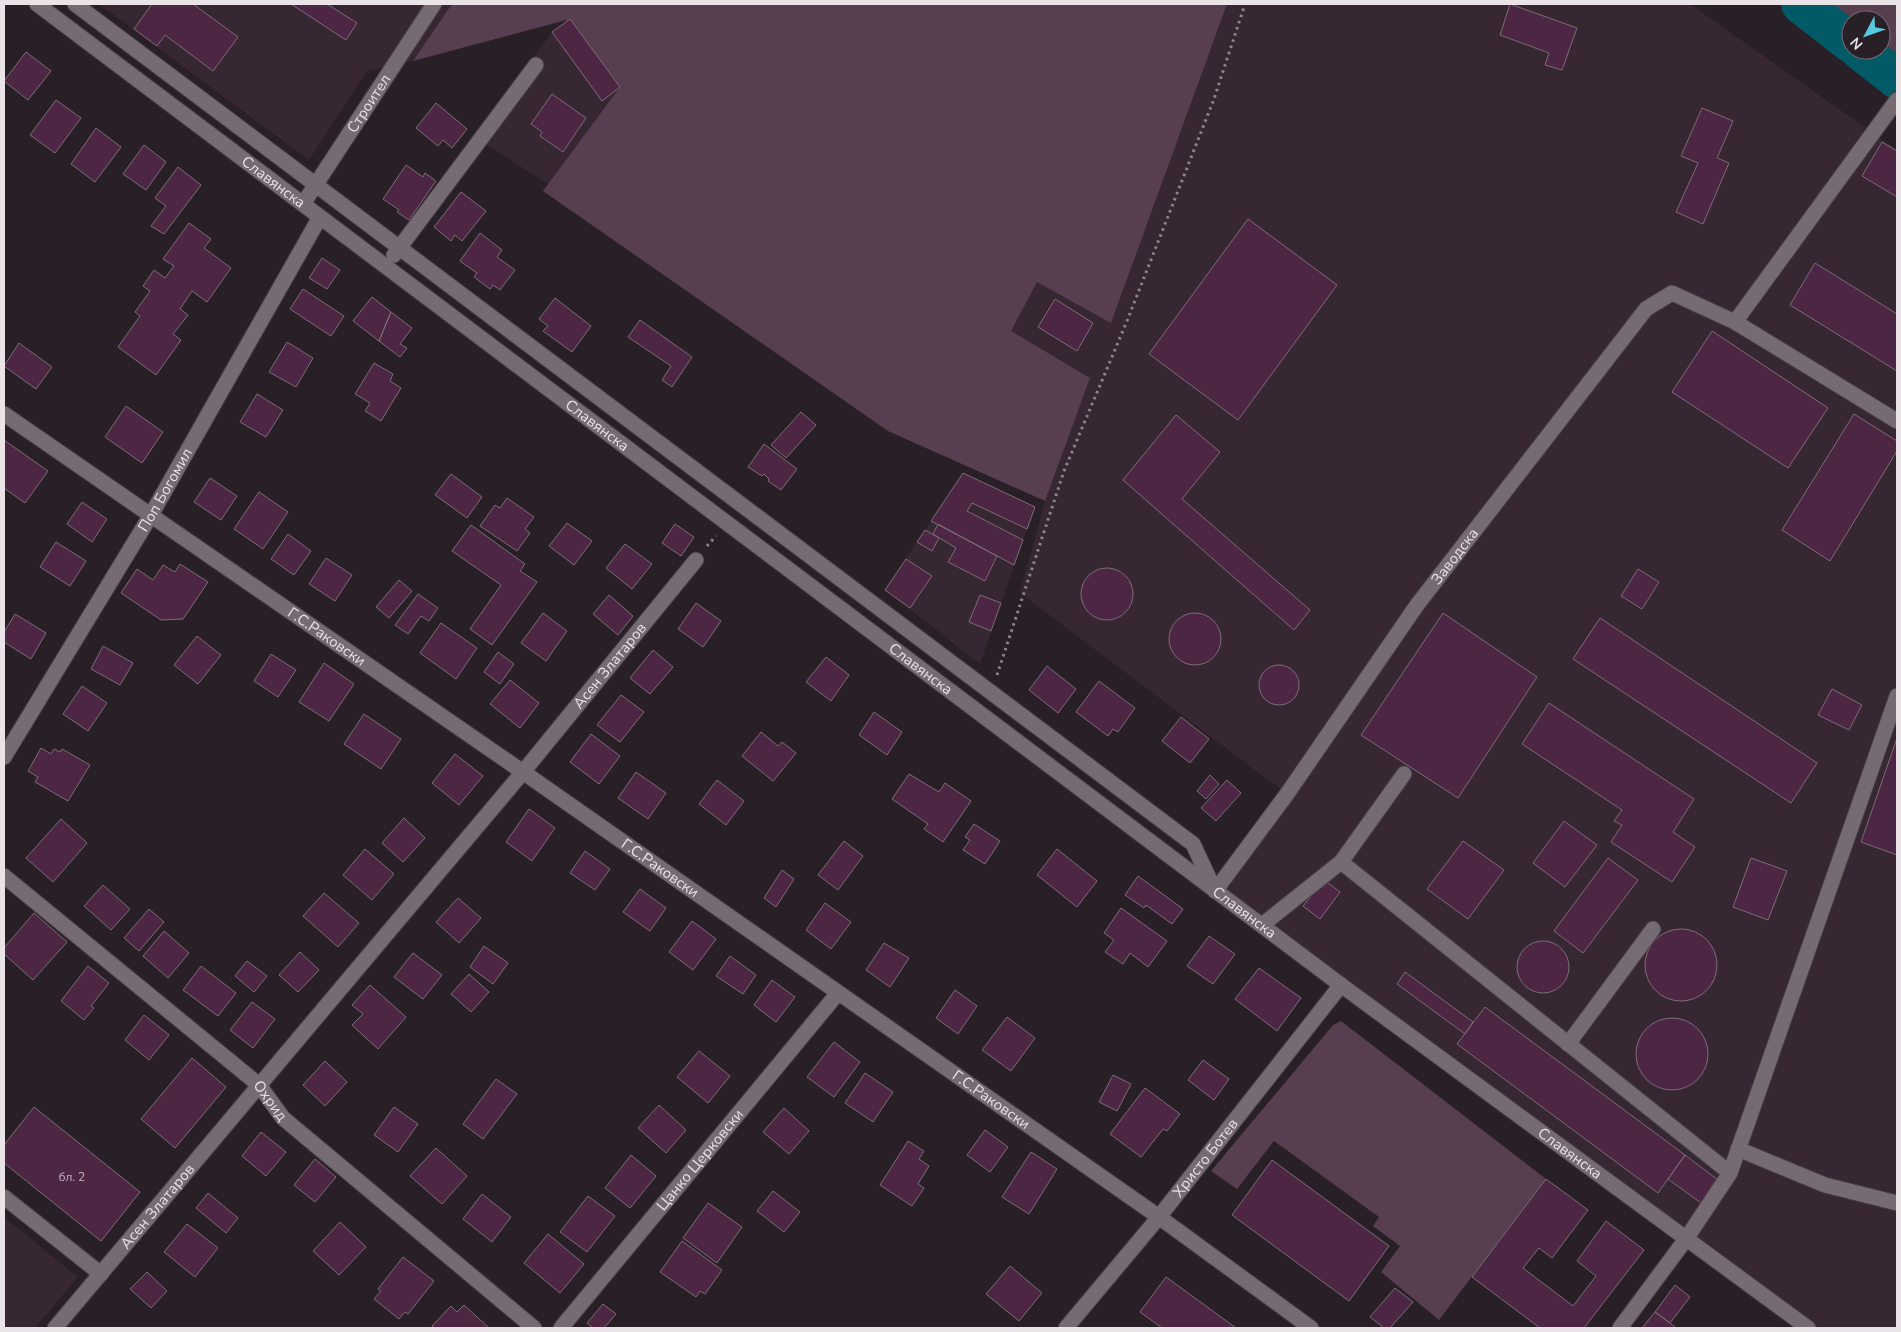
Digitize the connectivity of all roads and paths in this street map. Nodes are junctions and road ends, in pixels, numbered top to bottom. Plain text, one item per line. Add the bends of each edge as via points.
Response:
1 (37, 4) edge
2 (75, 4) edge
3 (434, 4) edge
4 (1245, 4) edge
5 (536, 65) dead end
6 (1897, 100) edge
7 (315, 185) junction
8 (303, 204) junction
9 (320, 217) junction
10 (399, 248) junction
11 (386, 266) junction
12 (1735, 322) junction
13 (4, 414) edge
14 (1897, 421) edge
15 (151, 515) junction
16 (727, 523) junction
17 (696, 560) joint
18 (991, 693) junction
19 (1897, 696) edge
20 (4, 757) edge
21 (523, 772) junction
22 (1404, 774) dead end
23 (1341, 862) junction
24 (4, 876) edge
25 (1216, 891) junction
26 (1262, 926) junction
27 (1653, 929) dead end
28 (1341, 986) junction
29 (838, 993) junction
30 (1568, 1044) junction
31 (259, 1085) junction
32 (1738, 1149) junction
33 (1730, 1173) junction
34 (4, 1197) edge
35 (1897, 1203) edge
36 (1159, 1217) junction
37 (1686, 1239) junction
38 (101, 1274) junction
39 (55, 1328) edge
40 (534, 1328) edge
41 (561, 1328) edge
42 (1066, 1328) edge
43 (1311, 1328) edge
44 (1620, 1328) edge
45 (1808, 1328) edge

1 - 8 street, Славянска
2 - 7 street
3 - 7 street, Строител
4 - 18 path via 1214,99 1064,471
5 - 10 street
6 - 12 street
7 - 8 street, Строител
7 - 10 street
8 - 9 street, Славянска
9 - 11 street, Славянска
9 - 15 street, Поп Богомил
10 - 11 street
10 - 18 street
11 - 16 street, Славянска
12 - 14 street
12 - 25 street, Заводска via 1672,294 1646,309 1417,605
13 - 15 street, Г.С.Раковски
15 - 20 street, Поп Богомил
15 - 21 street, Г.С.Раковски
16 - 17 path
16 - 25 street, Славянска
17 - 21 street, Асен Златаров
18 - 25 street via 1193,844
19 - 32 street
21 - 29 street, Г.С.Раковски
21 - 31 street, Асен Златаров
22 - 23 street
23 - 26 street
23 - 30 street
24 - 31 street, Охрид
25 - 26 street, Славянска
26 - 28 street, Славянска
27 - 30 street
28 - 36 street, Христо Ботев
28 - 37 street, Славянска
29 - 36 street, Г.С.Раковски
29 - 41 street, Цанко Церковски
30 - 33 street
31 - 38 street, Асен Златаров
31 - 40 street, Охрид via 283,1118
32 - 33 street
32 - 35 street via 1825,1185
33 - 37 street
34 - 38 street
36 - 42 street, Христо Ботев
36 - 43 street, Г.С.Раковски
37 - 44 street
37 - 45 street, Славянска
38 - 39 street, Асен Златаров

